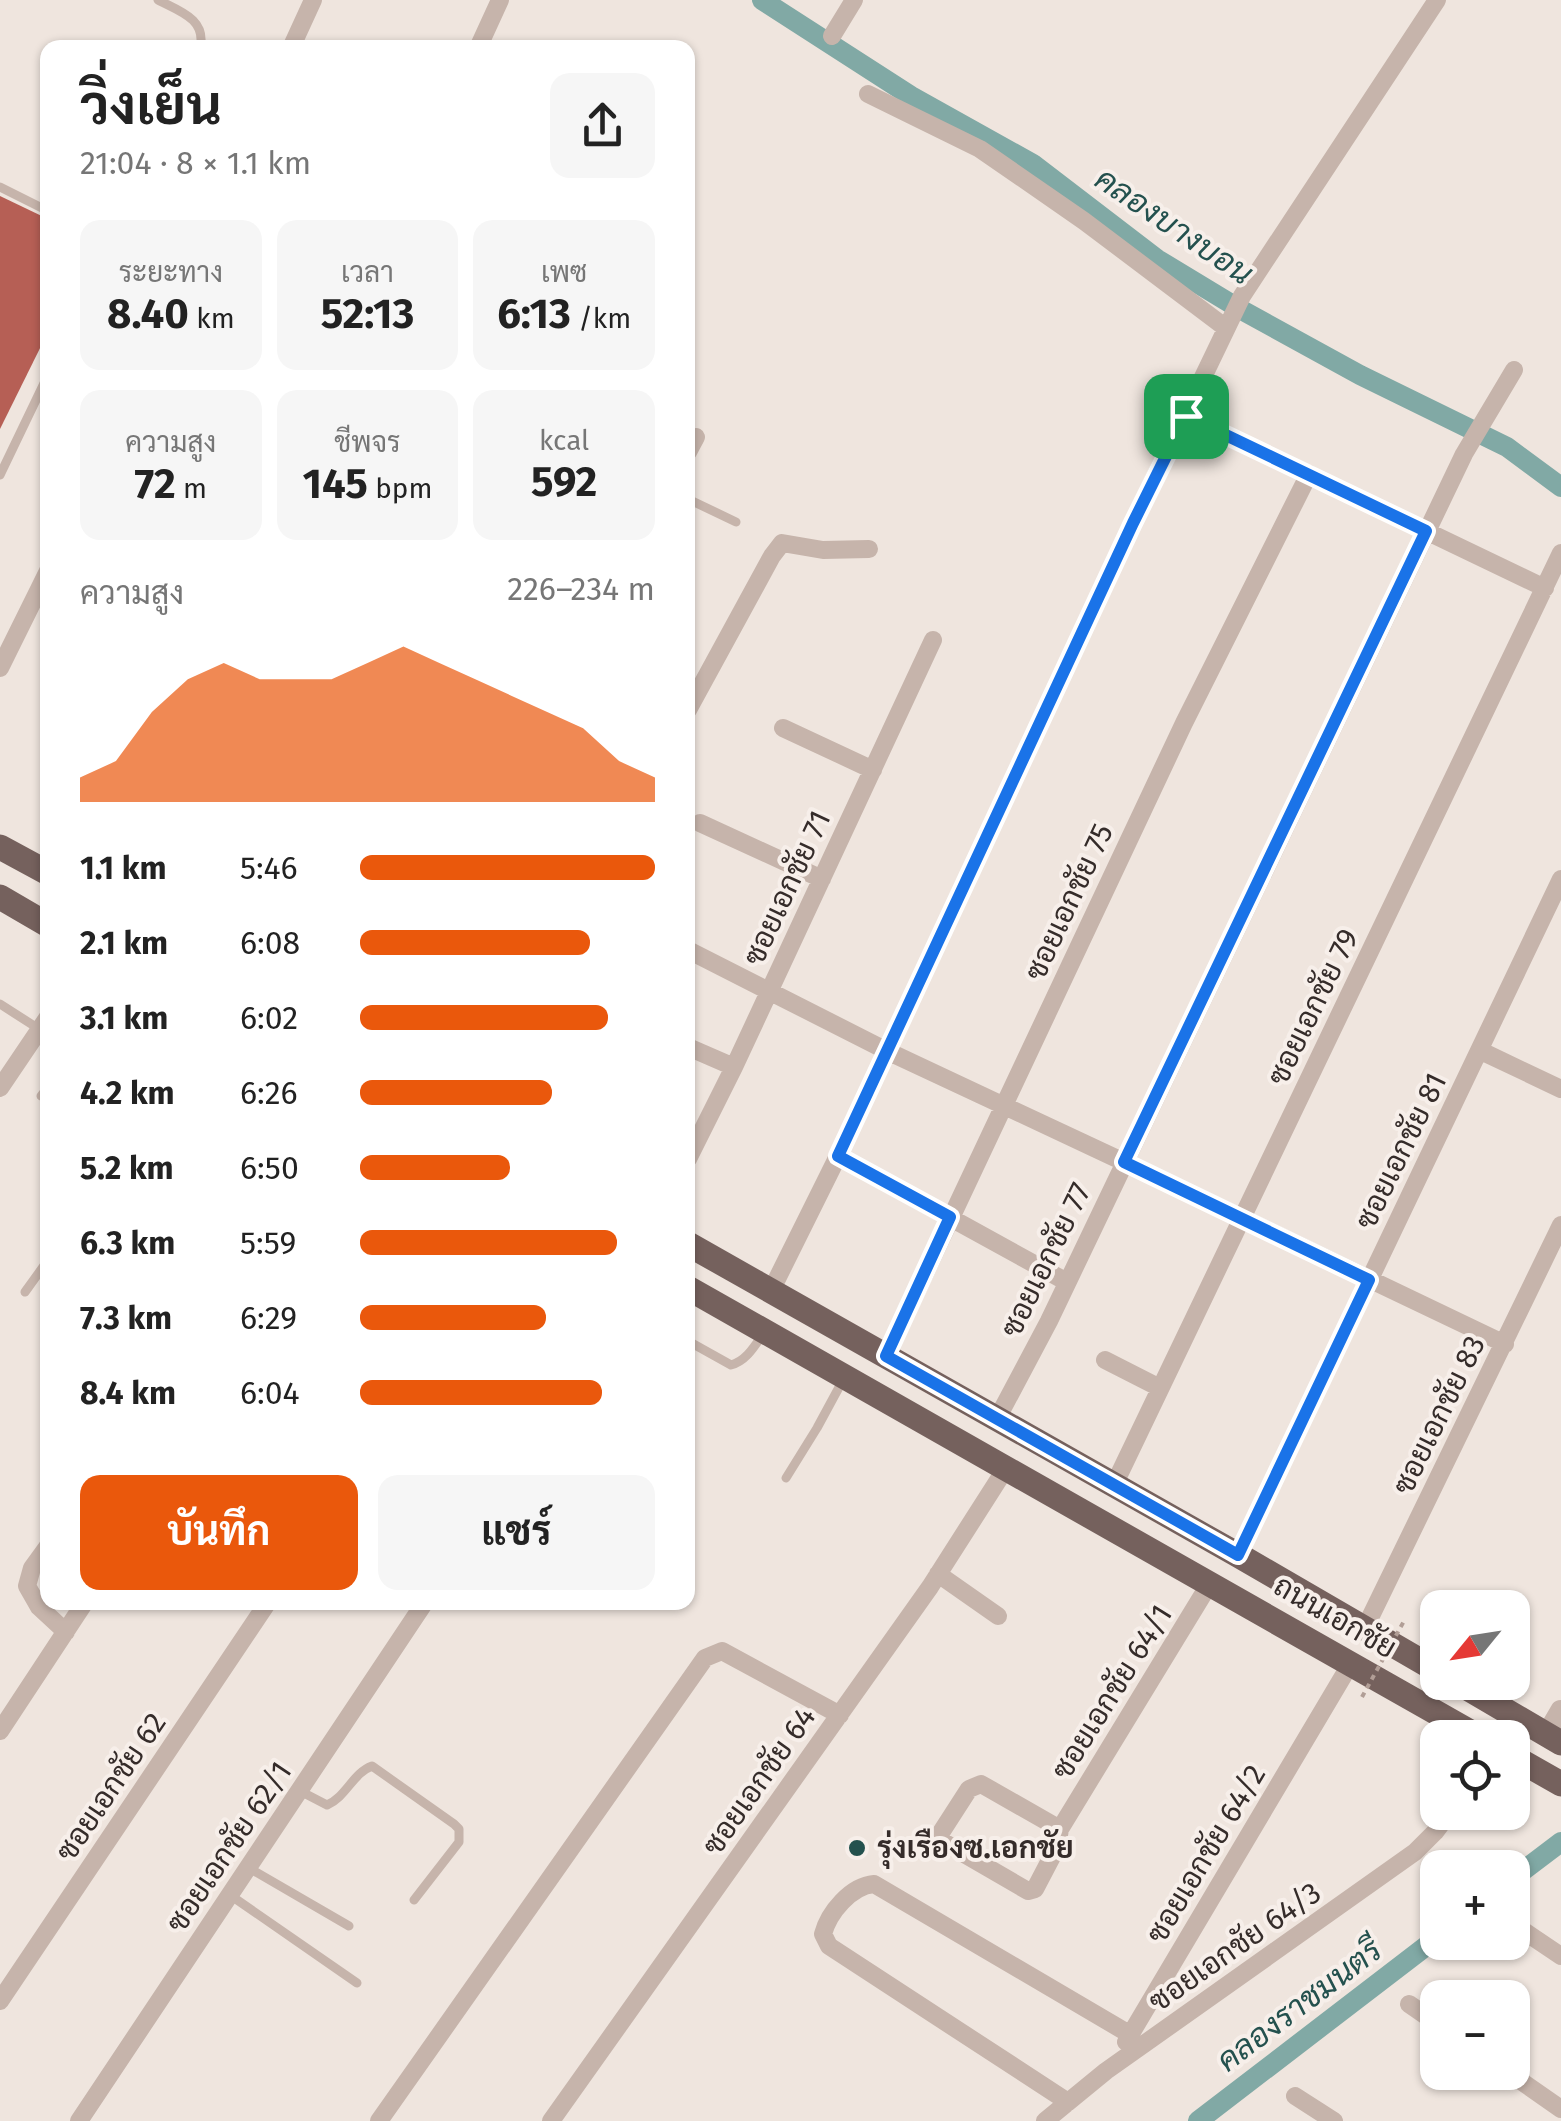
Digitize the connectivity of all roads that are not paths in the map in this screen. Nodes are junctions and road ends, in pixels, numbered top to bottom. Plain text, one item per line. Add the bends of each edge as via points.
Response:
1 (158, 0) edge
2 (313, 0) edge
3 (500, 0) edge
4 (854, 0) edge
5 (1436, 0) edge
6 (832, 36) dead end
7 (201, 40) edge
8 (295, 40) edge
9 (482, 40) edge
10 (868, 94) dead end
11 (0, 186) edge
12 (40, 207) edge
13 (1226, 328) junction
14 (1514, 370) dead end
15 (40, 392) edge
16 (1186, 416) junction
17 (1308, 474) junction
18 (0, 475) edge
19 (695, 502) edge
20 (736, 522) dead end
21 (1426, 531) junction
22 (869, 548) dead end
23 (1561, 553) edge
24 (40, 587) edge
25 (1544, 588) junction
26 (932, 640) dead end
27 (0, 668) edge
28 (695, 680) edge
29 (783, 728) dead end
30 (873, 770) junction
31 (700, 823) dead end
32 (0, 847) edge
33 (40, 870) edge
34 (822, 879) junction
35 (1561, 879) edge
36 (0, 897) edge
37 (40, 920) edge
38 (695, 953) edge
39 (769, 990) junction
40 (0, 1004) edge
41 (40, 1022) edge
42 (40, 1028) edge
43 (695, 1051) edge
44 (887, 1051) junction
45 (1480, 1051) junction
46 (734, 1067) junction
47 (0, 1088) edge
48 (1561, 1089) edge
49 (1004, 1107) junction
50 (695, 1145) edge
51 (838, 1156) junction
52 (1124, 1162) junction
53 (950, 1217) junction
54 (1242, 1219) junction
55 (1561, 1225) edge
56 (695, 1248) edge
57 (40, 1272) edge
58 (1369, 1280) junction
59 (1067, 1282) junction
60 (772, 1291) junction
61 (26, 1292) dead end
62 (695, 1292) edge
63 (764, 1332) junction
64 (1505, 1344) junction
65 (695, 1345) edge
66 (886, 1356) junction
67 (1105, 1360) dead end
68 (844, 1378) junction
69 (1160, 1388) junction
70 (951, 1393) junction
71 (998, 1419) junction
72 (932, 1427) junction
73 (1006, 1468) junction
74 (786, 1478) dead end
75 (1114, 1485) junction
76 (1238, 1555) junction
77 (40, 1557) edge
78 (938, 1574) junction
79 (1210, 1584) junction
80 (40, 1608) edge
81 (42, 1610) edge
82 (81, 1610) edge
83 (263, 1610) edge
84 (420, 1610) edge
85 (998, 1616) dead end
86 (1365, 1628) junction
87 (66, 1632) junction
88 (1420, 1660) edge
89 (1351, 1663) junction
90 (1488, 1700) edge
91 (1561, 1711) edge
92 (840, 1715) junction
93 (1450, 1720) edge
94 (0, 1731) edge
95 (1554, 1739) edge
96 (1530, 1766) edge
97 (1561, 1784) edge
98 (300, 1791) junction
99 (1060, 1829) junction
100 (1436, 1830) edge
101 (249, 1868) junction
102 (230, 1895) junction
103 (414, 1900) dead end
104 (349, 1926) dead end
105 (1530, 1935) edge
106 (1561, 1956) edge
107 (357, 1983) dead end
108 (0, 2002) edge
109 (1409, 2004) dead end
110 (1420, 2012) edge
111 (1131, 2035) junction
112 (1106, 2072) junction
113 (1530, 2090) edge
114 (1295, 2096) dead end
115 (1068, 2102) junction
116 (1560, 2115) edge
117 (78, 2121) edge
118 (379, 2121) edge
119 (551, 2121) edge
120 (1045, 2121) edge
121 (1334, 2121) edge

1 - 7 lane via 194,20
2 - 8 street
3 - 9 street
4 - 6 street
5 - 13 street
10 - 13 street via 980,150
11 - 12 lane
13 - 16 street
14 - 21 street, ซอยเอกชัย 77
15 - 18 lane
16 - 17 street
16 - 44 street
17 - 21 street
17 - 49 street, ซอยเอกชัย 75
19 - 20 lane
21 - 25 street
21 - 52 street, ซอยเอกชัย 77
22 - 28 street via 782,543
23 - 25 street, ซอยเอกชัย 79
24 - 27 street
25 - 54 street, ซอยเอกชัย 79
26 - 30 street, ซอยเอกชัย 71
29 - 30 street
30 - 34 street, ซอยเอกชัย 71
31 - 34 street
32 - 33 main road
34 - 39 street, ซอยเอกชัย 71
35 - 45 street, ซอยเอกชัย 81
36 - 37 main road
38 - 39 street
39 - 44 street
39 - 46 street, ซอยเอกชัย 71
40 - 41 lane
42 - 47 street
43 - 46 street
44 - 49 street
44 - 51 street
45 - 48 street
45 - 58 street, ซอยเอกชัย 81
46 - 50 street, ซอยเอกชัย 71
49 - 52 street
49 - 53 street, ซอยเอกชัย 75
51 - 53 street
51 - 60 street
52 - 54 street
52 - 59 street, ซอยเอกชัย 77
53 - 59 street
53 - 66 street, ซอยเอกชัย 75
54 - 58 street
54 - 69 street, ซอยเอกชัย 79
55 - 64 street, ซอยเอกชัย 83
56 - 60 main road, ถนนเอกชัย
57 - 61 lane
58 - 64 street
58 - 76 street, ซอยเอกชัย 81
59 - 71 street, ซอยเอกชัย 77
60 - 66 main road, ถนนเอกชัย
62 - 63 main road, ถนนเอกชัย
63 - 65 lane via 731,1365
63 - 68 main road, ถนนเอกชัย
64 - 86 street, ซอยเอกชัย 83
66 - 70 main road, ถนนเอกชัย
67 - 69 street
68 - 72 main road, ถนนเอกชัย
68 - 74 lane
69 - 75 street, ซอยเอกชัย 79
70 - 71 main road, ถนนเอกชัย
70 - 72 main road
71 - 75 main road, ถนนเอกชัย
72 - 73 main road, ถนนเอกชัย
73 - 78 street, ซอยเอกชัย 64
73 - 79 main road, ถนนเอกชัย
75 - 76 main road, ถนนเอกชัย
76 - 86 main road, ถนนเอกชัย
77 - 80 street via 27,1586
78 - 85 street
78 - 92 street, ซอยเอกชัย 64
79 - 89 main road, ถนนเอกชัย
79 - 99 street, ซอยเอกชัย 64/1
81 - 87 street
82 - 87 street
83 - 108 street, ซอยเอกชัย 62
84 - 98 street, ซอยเอกชัย 62/1
86 - 88 main road, ถนนเอกชัย
87 - 94 street
89 - 93 main road, ถนนเอกชัย
89 - 111 street, ซอยเอกชัย 64/2
90 - 95 main road
91 - 95 street
92 - 118 street via 722,1652 705,1658
92 - 119 street, ซอยเอกชัย 64
96 - 97 main road
98 - 101 street, ซอยเอกชัย 62/1
98 - 103 lane via 327,1805 372,1766 459,1829 459,1842
99 - 99 street, ซอยเอกชัย 64/1 via 1039,1884 1028,1891 940,1840 970,1789 981,1784
100 - 112 street, ซอยเอกชัย 64/3 via 1390,1871
101 - 102 street, ซอยเอกชัย 62/1
101 - 104 lane
102 - 107 lane
102 - 117 street, ซอยเอกชัย 62/1
105 - 106 street
109 - 110 street
111 - 112 street, ซอยเอกชัย 64/2
111 - 115 street via 874,1884 854,1890 826,1922 829,1946
112 - 115 street, ซอยเอกชัย 64/3
113 - 116 street
114 - 121 street
115 - 120 street, ซอยเอกชัย 64/3

